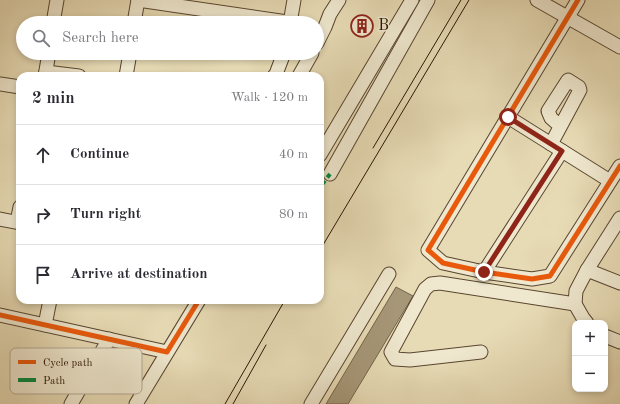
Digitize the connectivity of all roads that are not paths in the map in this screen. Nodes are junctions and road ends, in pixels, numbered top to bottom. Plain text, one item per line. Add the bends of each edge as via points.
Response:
1 (57, 0) edge
2 (138, 0) edge
3 (294, 0) edge
4 (332, 0) edge
5 (339, 0) edge
6 (412, 0) edge
7 (428, 0) edge
8 (537, 0) edge
9 (578, 0) edge
10 (215, 6) edge
11 (330, 14) junction
12 (54, 16) edge
13 (135, 16) edge
14 (260, 16) edge
15 (292, 16) edge
16 (567, 18) junction
17 (324, 23) edge
18 (620, 47) edge
19 (48, 60) edge
20 (129, 60) edge
21 (281, 60) edge
22 (308, 60) edge
23 (46, 72) edge
24 (127, 72) edge
25 (277, 72) edge
26 (301, 72) edge
27 (0, 84) edge
28 (16, 86) edge
29 (508, 117) junction
30 (560, 126) dead end
31 (556, 147) junction
32 (324, 148) edge
33 (620, 166) edge
34 (330, 174) dead end
35 (610, 182) junction
36 (0, 219) edge
37 (619, 220) edge
38 (16, 223) edge
39 (587, 270) junction
40 (484, 272) junction
41 (389, 274) dead end
42 (620, 283) edge
43 (49, 304) edge
44 (196, 304) edge
45 (575, 304) junction
46 (0, 315) edge
47 (584, 320) edge
48 (45, 325) junction
49 (608, 337) edge
50 (109, 339) junction
51 (620, 342) edge
52 (104, 348) edge
53 (167, 352) junction
54 (481, 352) dead end
55 (77, 394) edge
56 (142, 394) edge
57 (142, 394) edge
58 (71, 404) edge
59 (136, 404) edge
60 (311, 404) edge

1 - 12 street
2 - 10 street
2 - 13 street
3 - 15 street
4 - 11 street
5 - 11 street
6 - 32 street
7 - 34 street
8 - 16 street
9 - 16 street
10 - 14 street
11 - 17 street
16 - 18 street
16 - 29 street
19 - 23 street
20 - 24 street
21 - 25 street
22 - 26 street
27 - 28 street
29 - 31 street
29 - 40 street via 428,250 443,263
30 - 31 street
31 - 35 street
31 - 40 street
33 - 35 street
35 - 40 street via 550,276 532,279
36 - 38 street
37 - 39 street
39 - 42 street
39 - 45 street via 576,291
41 - 60 street
43 - 48 street
44 - 53 street
45 - 47 street
45 - 54 street via 440,282 431,284 425,289 391,352 395,359 410,360
46 - 48 street
48 - 50 street
49 - 51 street
50 - 52 street
50 - 53 street
53 - 57 street
55 - 58 street
56 - 59 street

